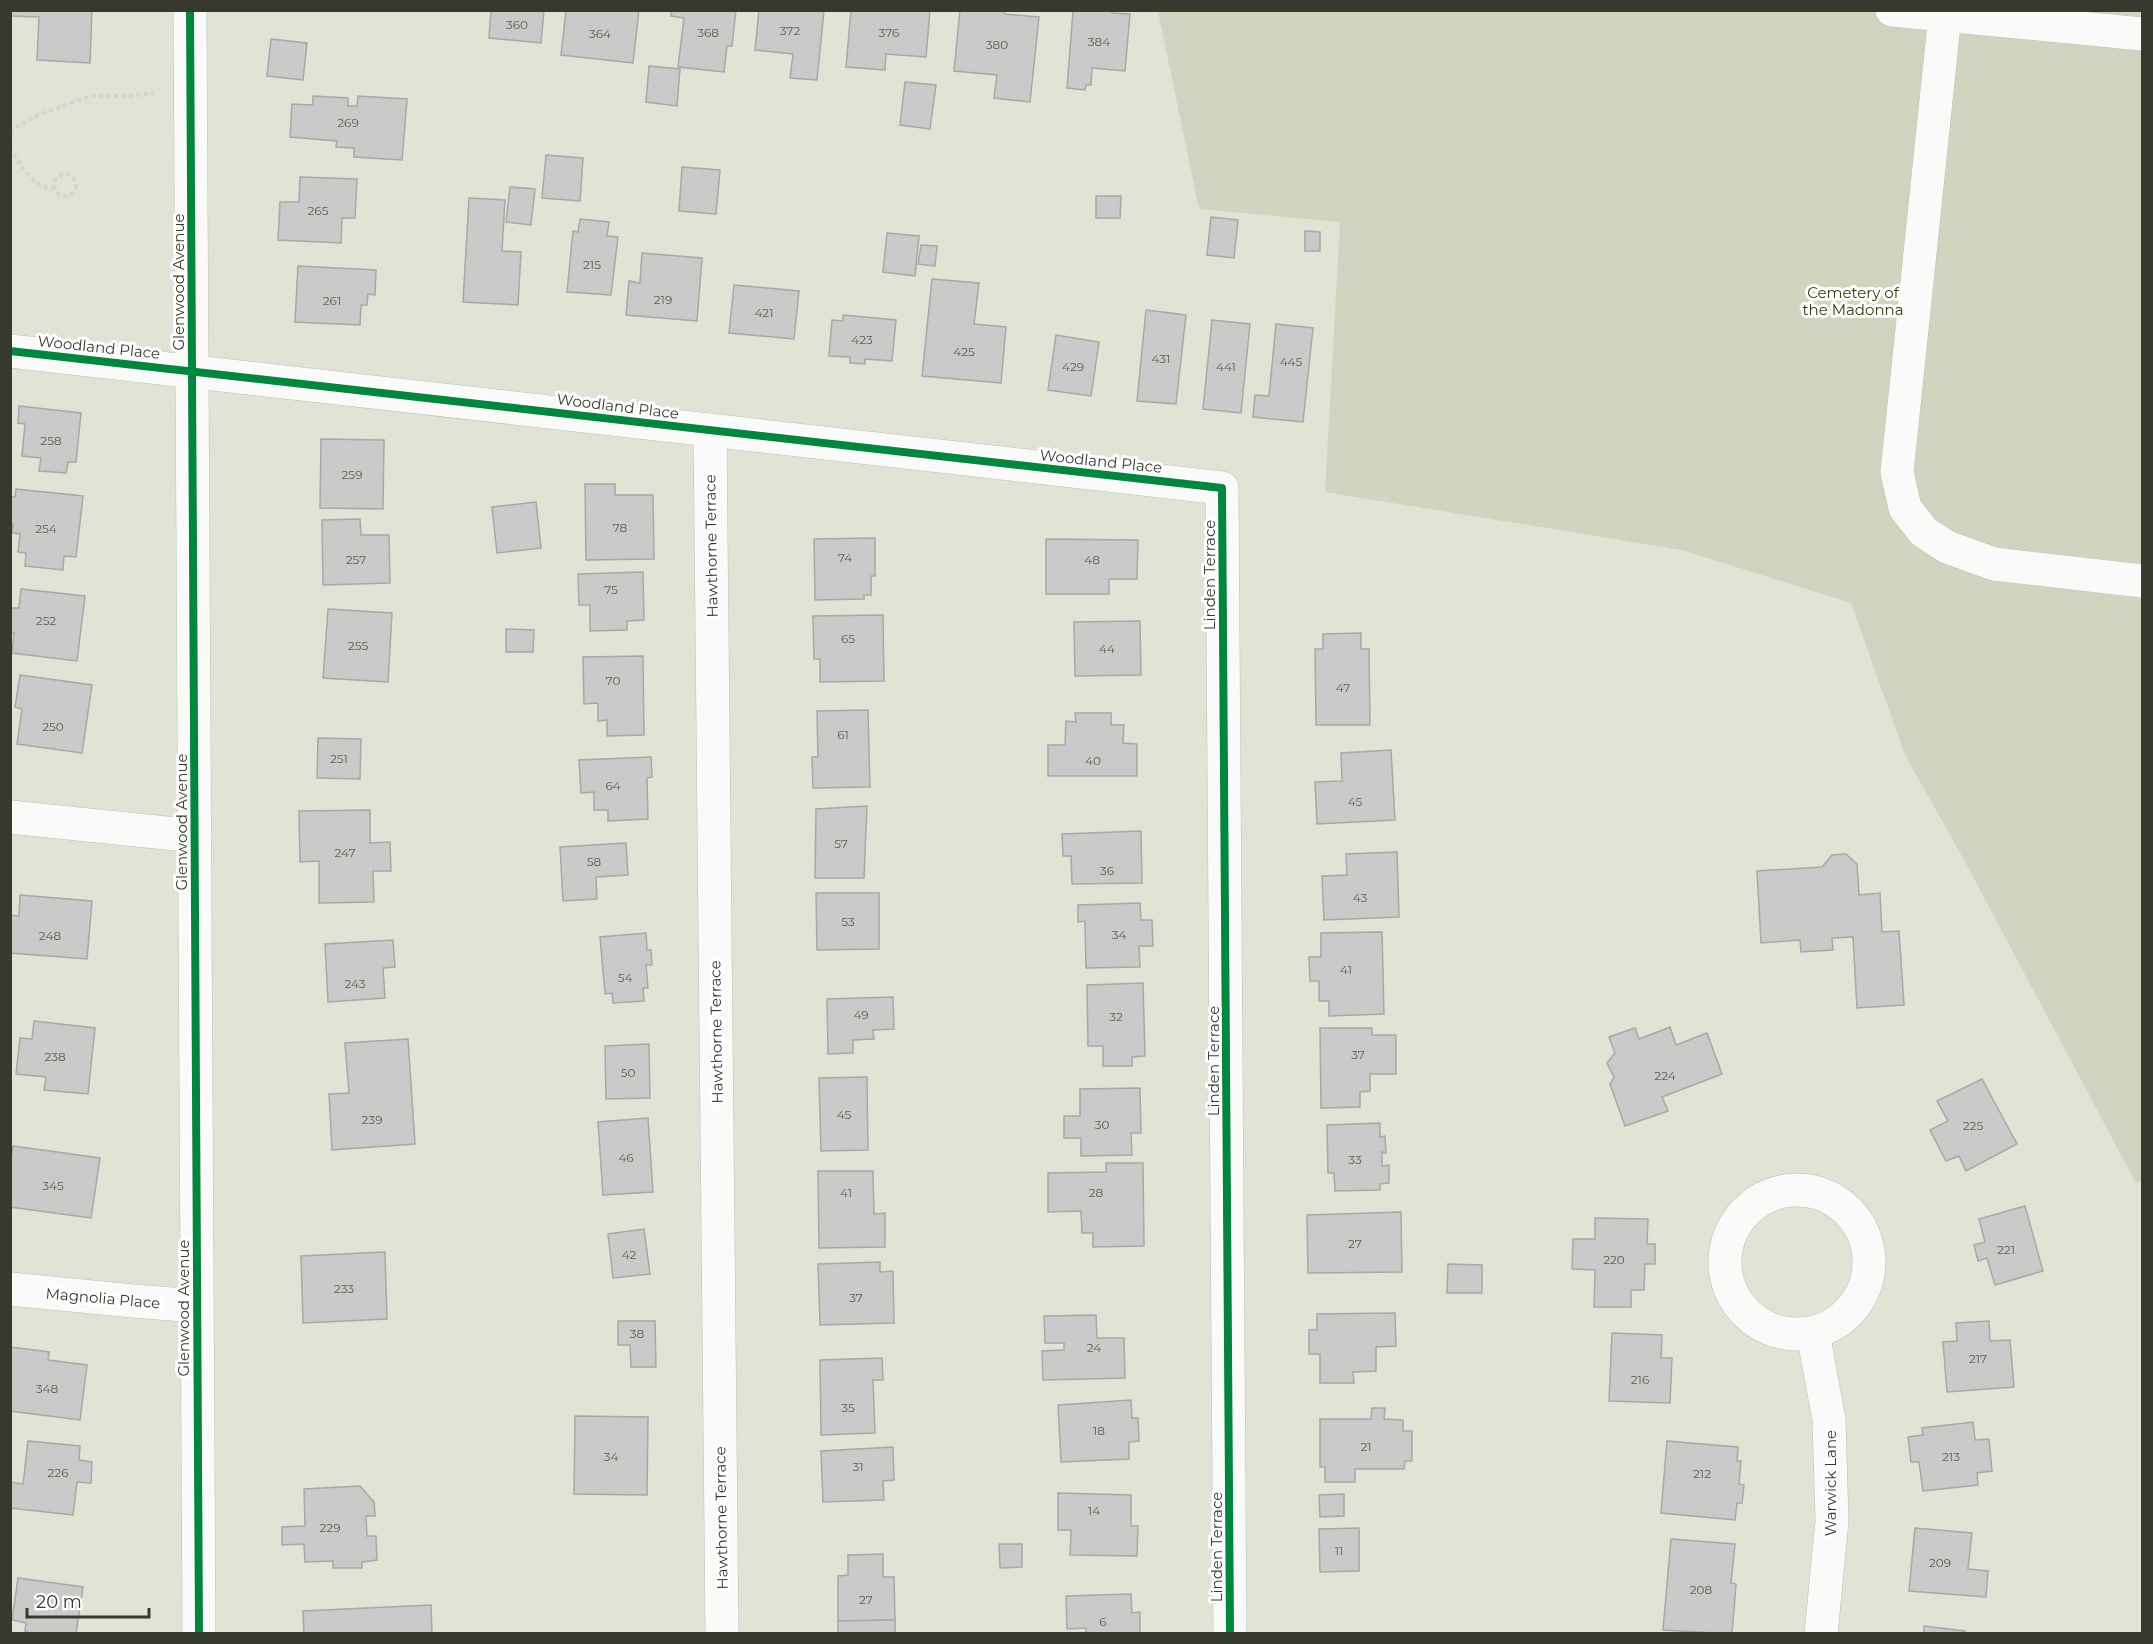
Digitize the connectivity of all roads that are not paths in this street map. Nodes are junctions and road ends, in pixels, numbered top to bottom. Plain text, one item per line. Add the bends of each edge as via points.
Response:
1 (190, 10) edge
2 (1892, 10) edge
3 (1951, 14) edge
4 (2142, 34) edge
5 (10, 351) edge
6 (192, 371) junction
7 (710, 430) junction
8 (1222, 488) joint
9 (2142, 581) edge
10 (10, 817) edge
11 (195, 836) junction
12 (10, 1289) edge
13 (197, 1306) junction
14 (1813, 1333) junction
15 (199, 1634) edge
16 (722, 1634) edge
17 (1230, 1634) edge
18 (1821, 1634) edge

1 - 6 street, Glenwood Avenue
2 - 3 street
3 - 4 street
3 - 9 street via 1897,472 1905,508 1924,532 1947,548 1994,564
5 - 6 street, Woodland Place
6 - 7 street, Woodland Place
6 - 11 street, Glenwood Avenue
7 - 8 street, Woodland Place
7 - 16 street, Hawthorne Terrace
8 - 17 street, Linden Terrace
10 - 11 street
11 - 13 street, Glenwood Avenue
12 - 13 street, Magnolia Place
13 - 15 street, Glenwood Avenue
14 - 14 street via 1834,1325 1852,1310 1864,1291 1870,1269 1868,1246 1860,1225 1845,1207 1826,1195 1804,1189 1781,1191 1758,1201 1739,1218 1727,1241 1724,1266 1730,1291 1744,1312 1764,1327 1788,1334
14 - 18 street, Warwick Lane via 1829,1420 1832,1521

